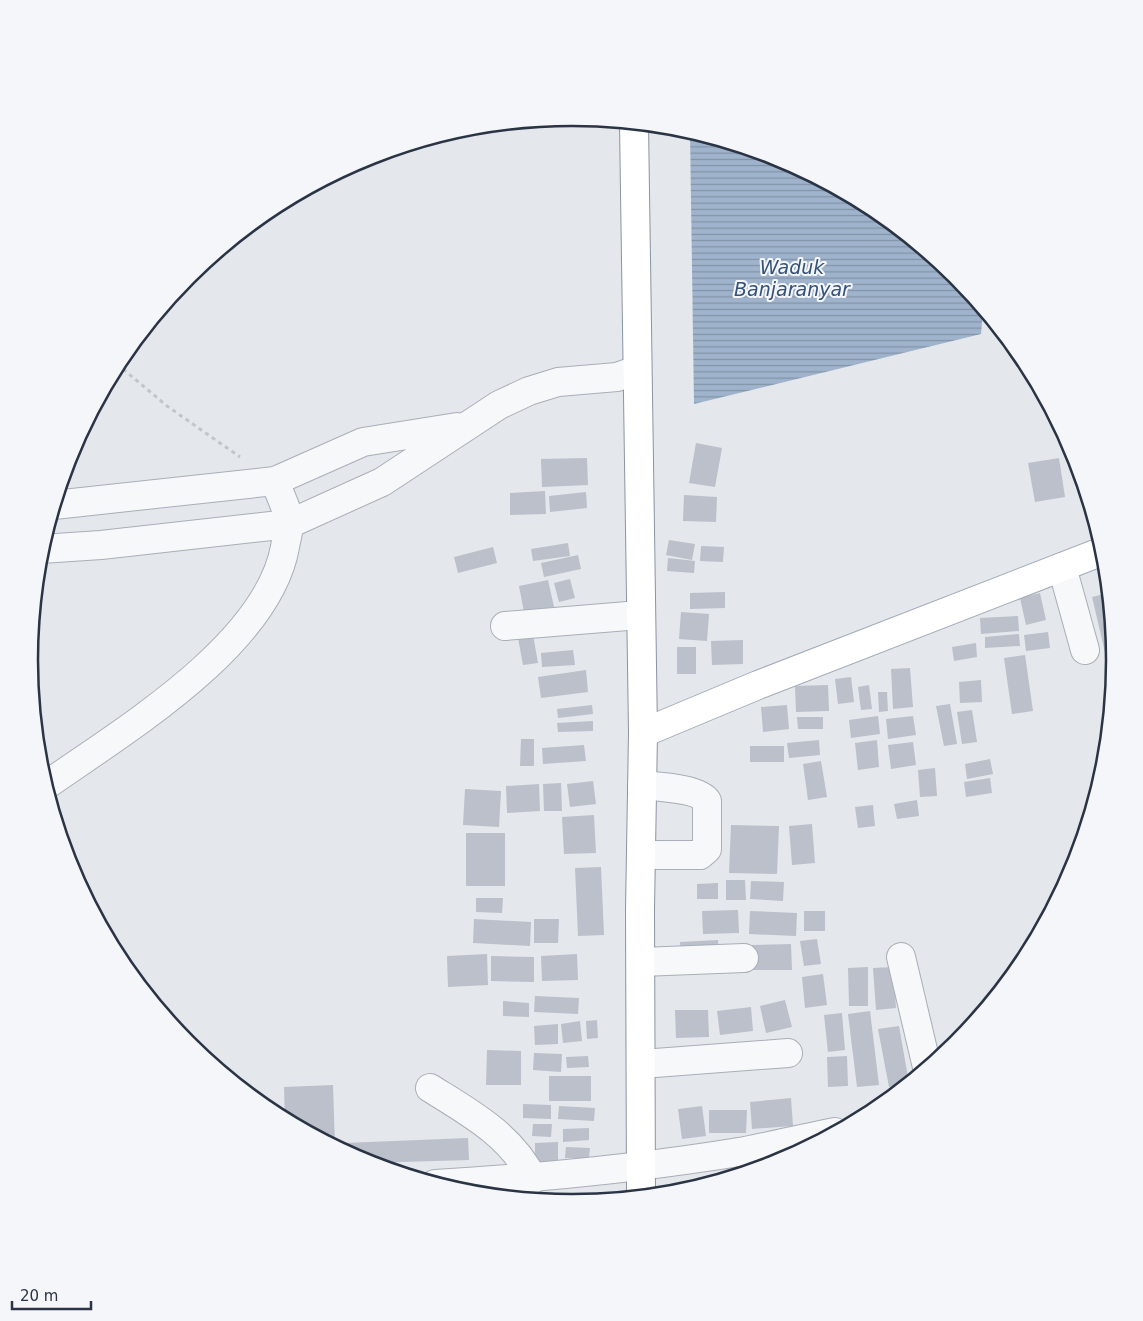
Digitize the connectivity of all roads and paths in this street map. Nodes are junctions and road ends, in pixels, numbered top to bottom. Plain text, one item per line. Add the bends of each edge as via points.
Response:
1 (634, 130) edge
2 (124, 370) edge
3 (627, 374) junction
4 (466, 426) junction
5 (363, 442) junction
6 (275, 481) junction
7 (382, 482) junction
8 (98, 500) junction
9 (61, 504) edge
10 (289, 524) junction
11 (101, 545) junction
12 (50, 548) edge
13 (1095, 554) edge
14 (1062, 567) junction
15 (640, 615) junction
16 (505, 626) dead end
17 (1085, 650) dead end
18 (643, 733) junction
19 (52, 781) edge
20 (662, 788) junction
21 (661, 855) junction
22 (901, 957) dead end
23 (744, 958) dead end
24 (641, 962) junction
25 (788, 1053) dead end
26 (925, 1061) edge
27 (642, 1064) junction
28 (430, 1088) dead end
29 (813, 1137) edge
30 (642, 1166) junction
31 (534, 1178) junction
32 (460, 1182) edge
33 (641, 1190) edge

1 - 3 main road
2 - 6 path via 167,406
3 - 4 street via 558,382 529,391
3 - 15 main road
4 - 5 street
4 - 7 street
5 - 6 street
5 - 7 street
6 - 8 street
6 - 10 street
7 - 10 street
8 - 9 street
8 - 11 street
10 - 11 street
10 - 19 street via 277,578 258,610 220,652 178,693
11 - 12 street
13 - 14 main road
14 - 17 street
14 - 18 main road
15 - 16 street
15 - 18 main road
18 - 20 main road
20 - 21 main road
20 - 21 street via 702,796 707,801 707,849 700,855
21 - 24 main road
22 - 26 street
23 - 24 street
24 - 27 main road
25 - 27 street
27 - 30 main road
28 - 31 street via 507,1141 524,1160
29 - 30 street
30 - 31 street
30 - 33 main road
31 - 32 street

